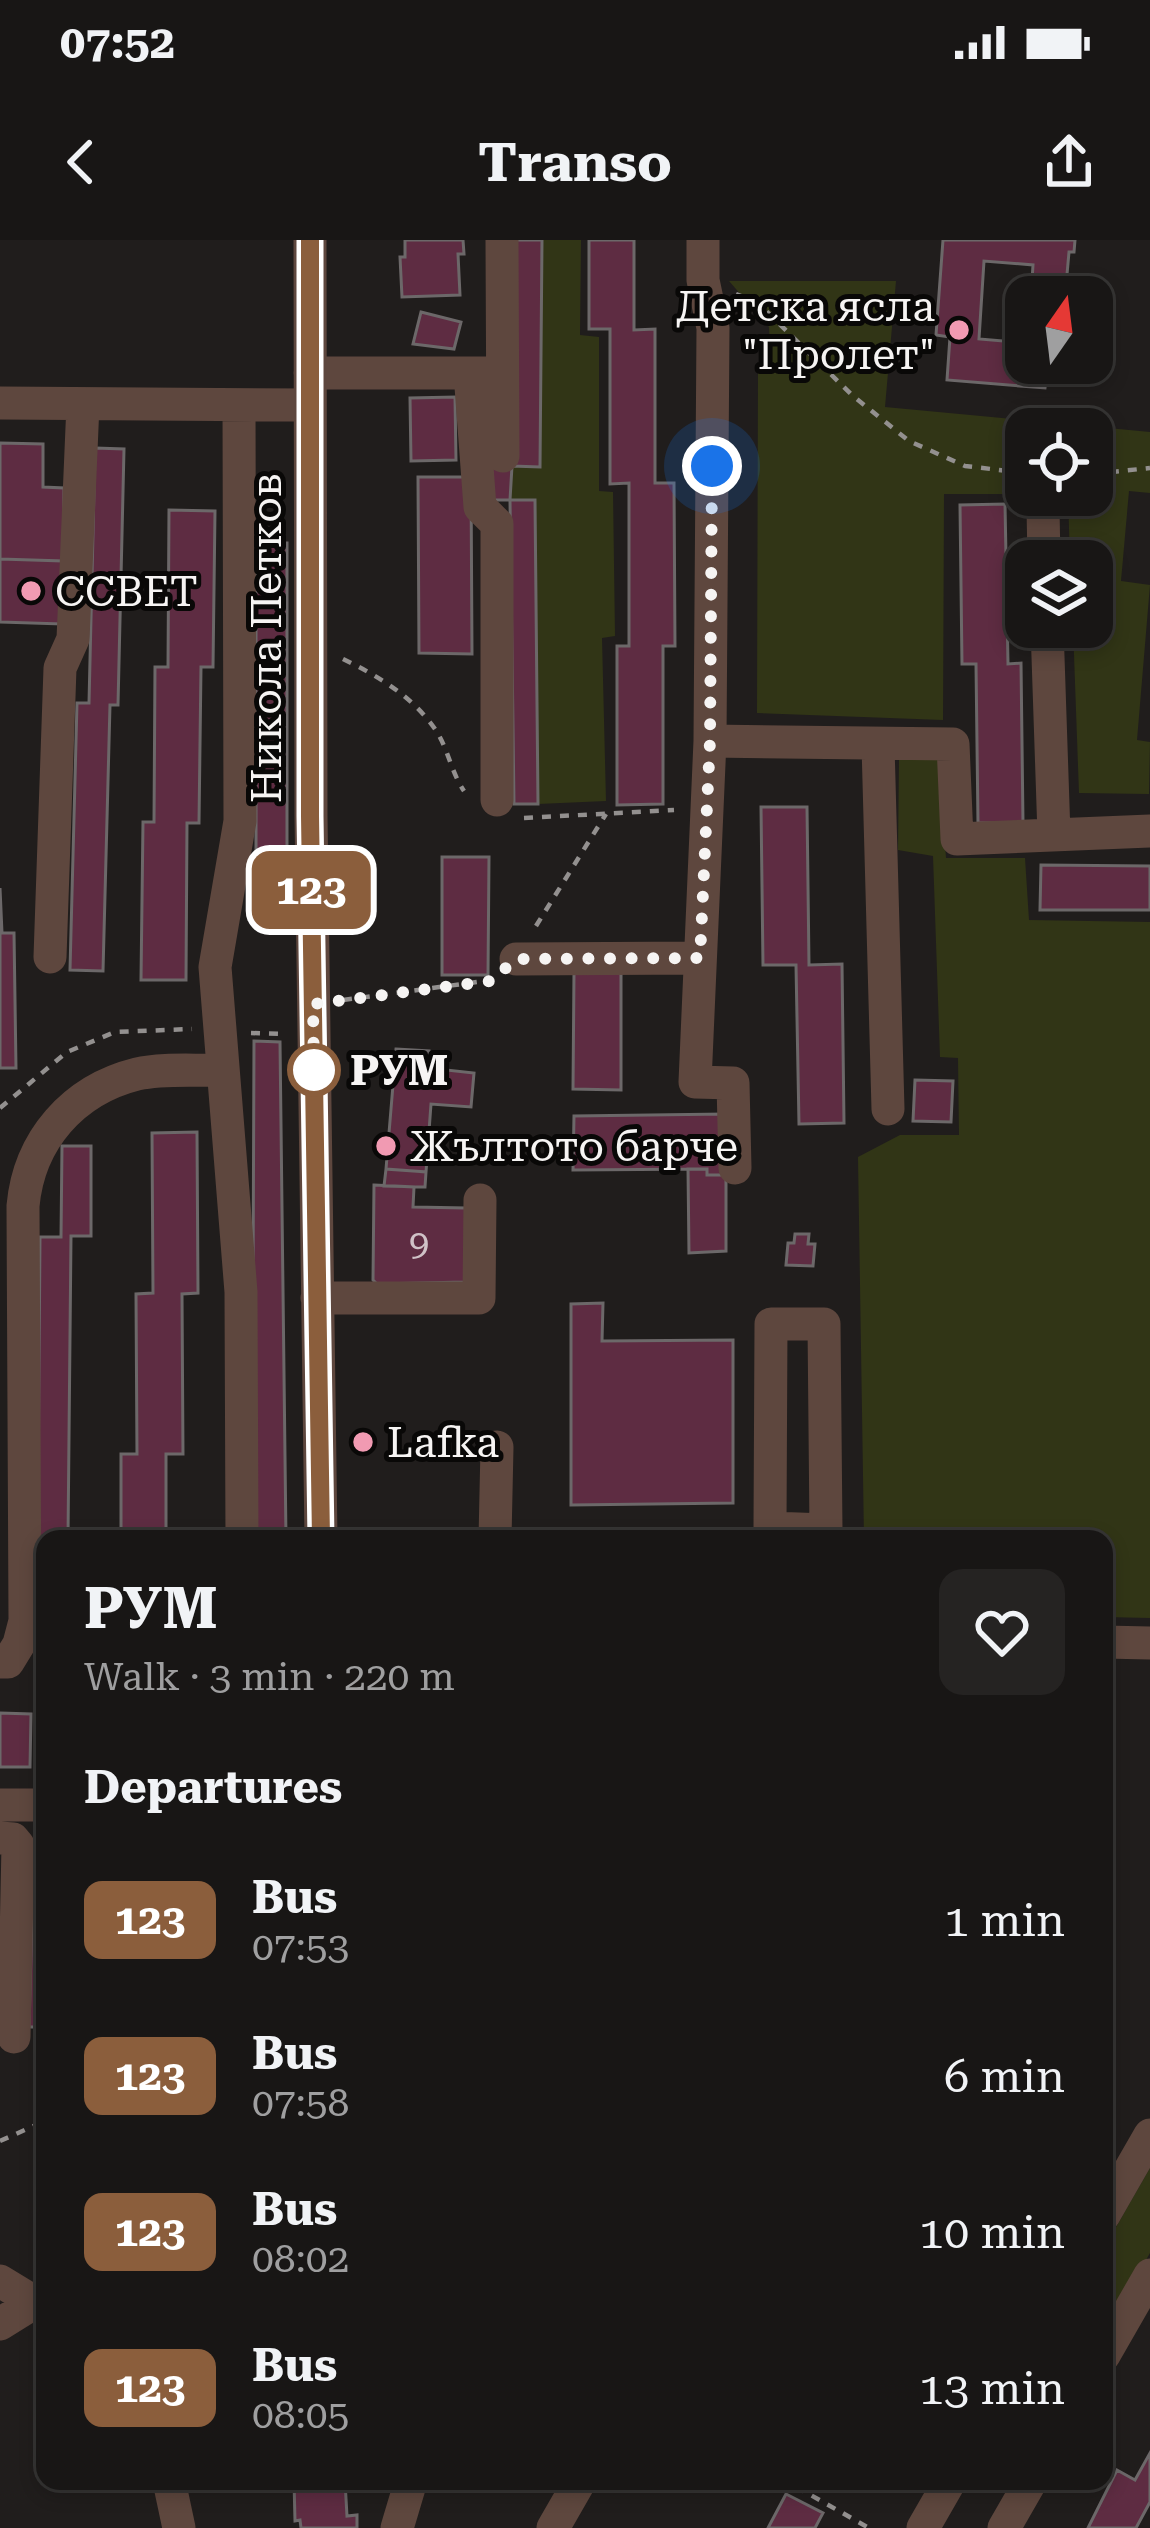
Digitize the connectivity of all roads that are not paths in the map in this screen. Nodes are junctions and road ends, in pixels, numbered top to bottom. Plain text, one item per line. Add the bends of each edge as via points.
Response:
1 (310, 240) edge
2 (502, 240) edge
3 (703, 240) edge
4 (486, 373) junction
5 (310, 390) junction
6 (0, 403) edge
7 (83, 404) junction
8 (239, 405) junction
9 (503, 456) dead end
10 (1048, 648) edge
11 (710, 741) junction
12 (878, 745) junction
13 (497, 800) dead end
14 (1150, 831) edge
15 (1054, 835) junction
16 (50, 957) dead end
17 (700, 958) junction
18 (516, 959) road end
19 (220, 1070) junction
20 (888, 1109) dead end
21 (735, 1168) dead end
22 (480, 1200) dead end
23 (317, 1298) junction
24 (496, 1447) dead end
25 (242, 1530) edge
26 (321, 1530) edge
27 (495, 1530) edge
28 (770, 1530) edge
29 (826, 1530) edge
30 (1113, 1642) edge
31 (1150, 1643) edge
32 (0, 1662) edge
33 (0, 1805) edge
34 (36, 1805) edge
35 (0, 1838) edge
36 (14, 2037) dead end
37 (1150, 2135) edge
38 (1113, 2199) edge
39 (1150, 2275) edge
40 (0, 2282) edge
41 (36, 2297) edge
42 (36, 2302) edge
43 (0, 2324) edge
44 (1113, 2339) edge
45 (171, 2490) edge
46 (408, 2490) edge
47 (575, 2490) edge
48 (945, 2490) edge
49 (1026, 2490) edge
50 (179, 2528) edge
51 (397, 2528) edge
52 (553, 2528) edge
53 (923, 2528) edge
54 (1004, 2528) edge

1 - 5 street, Никола Петков
2 - 4 street
3 - 11 street via 713,328
4 - 5 street
4 - 9 street
4 - 13 street via 480,507 497,524
5 - 8 street
5 - 23 street, Никола Петков
6 - 7 street
7 - 8 street
7 - 16 street via 73,639 60,668
8 - 19 street via 240,821 214,967
10 - 15 street
11 - 12 street
11 - 17 street
12 - 15 street via 953,744 957,838
12 - 20 street
14 - 15 street
17 - 18 street
17 - 21 street via 695,1082 733,1083
19 - 25 street via 241,1292
19 - 32 street via 141,1073 110,1083 70,1107 32,1162 23,1205 25,1621 19,1644
22 - 23 street via 479,1298
23 - 26 street, Никола Петков
24 - 27 street
28 - 29 street via 771,1324 824,1324
30 - 31 street
33 - 34 street
35 - 36 street via 19,1845
37 - 38 street
39 - 44 street
40 - 41 street
42 - 43 street
45 - 50 street
46 - 51 street
47 - 52 street
48 - 53 street
49 - 54 street

